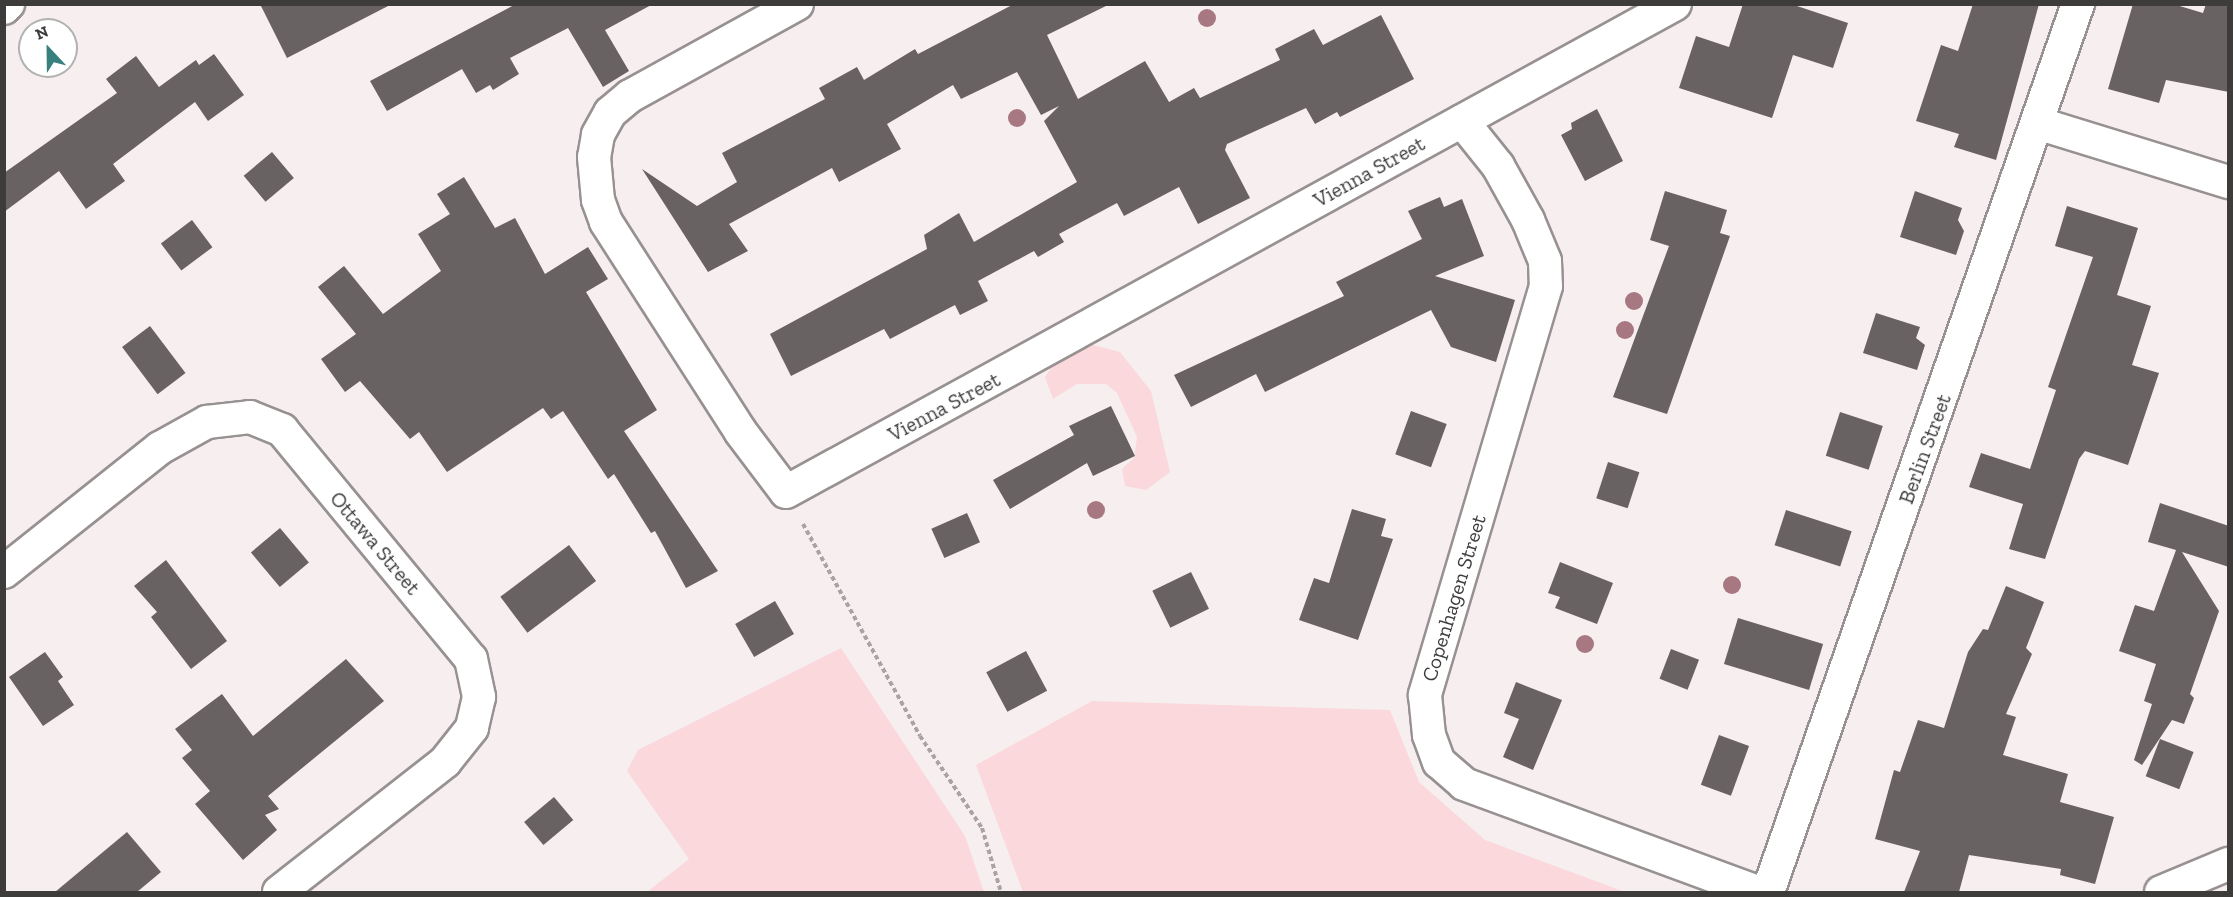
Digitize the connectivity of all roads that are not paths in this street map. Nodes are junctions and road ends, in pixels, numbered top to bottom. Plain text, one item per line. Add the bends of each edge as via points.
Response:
1 (8, 4) edge
2 (797, 4) edge
3 (1675, 4) edge
4 (2078, 4) edge
5 (4, 8) edge
6 (1462, 121) junction
7 (2040, 124) junction
8 (2229, 183) edge
9 (4, 572) edge
10 (2226, 857) edge
11 (279, 892) edge
12 (1757, 892) edge
13 (1767, 892) edge
14 (2161, 892) edge

1 - 5 street
2 - 6 street, Vienna Street via 630,96 610,113 598,135 594,157 598,200 606,222 740,431 786,492
3 - 6 street, Vienna Street
4 - 7 street, Berlin Street
6 - 12 street, Copenhagen Street via 1498,166 1527,220 1545,261 1546,286 1425,695 1436,753 1464,784
7 - 8 street
7 - 13 street, Berlin Street
9 - 11 street, Ottawa Street via 160,448 207,422 250,417 282,430 471,658 479,697 472,728 445,762
10 - 14 street

